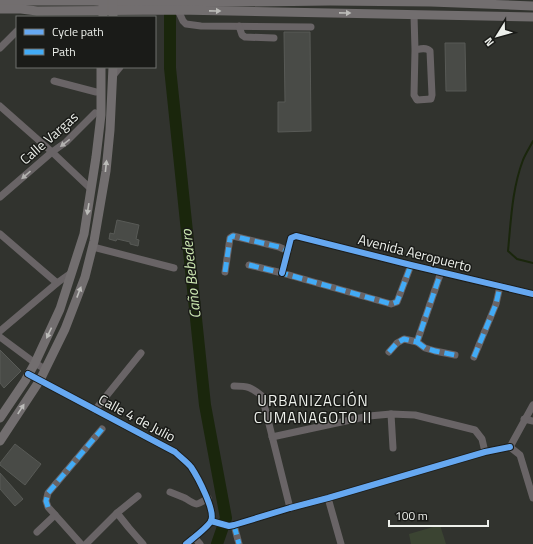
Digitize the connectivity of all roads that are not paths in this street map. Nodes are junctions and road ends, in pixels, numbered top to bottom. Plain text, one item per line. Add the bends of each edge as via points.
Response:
1 (78, 0) edge
2 (330, 0) edge
3 (0, 1) edge
4 (114, 1) edge
5 (406, 1) edge
6 (174, 6) edge
7 (533, 6) edge
8 (65, 8) edge
9 (0, 9) edge
10 (156, 11) edge
11 (34, 14) edge
12 (95, 14) edge
13 (108, 15) edge
14 (414, 15) junction
15 (75, 16) edge
16 (533, 17) edge
17 (239, 26) junction
18 (311, 27) dead end
19 (16, 32) edge
20 (274, 38) dead end
21 (0, 48) edge
22 (415, 50) junction
23 (96, 68) edge
24 (101, 68) edge
25 (112, 68) edge
26 (112, 68) edge
27 (119, 68) edge
28 (112, 77) junction
29 (54, 81) dead end
30 (96, 92) junction
31 (111, 99) junction
32 (0, 106) edge
33 (96, 113) junction
34 (52, 152) junction
35 (96, 157) junction
36 (91, 189) junction
37 (0, 197) edge
38 (0, 234) edge
39 (93, 246) junction
40 (288, 251) junction
41 (249, 265) dead end
42 (411, 265) junction
43 (174, 268) dead end
44 (225, 272) dead end
45 (441, 272) junction
46 (71, 273) junction
47 (282, 273) junction
48 (57, 283) junction
49 (500, 286) junction
50 (533, 294) edge
51 (0, 331) edge
52 (0, 337) edge
53 (417, 342) junction
54 (388, 352) dead end
55 (141, 353) dead end
56 (455, 355) dead end
57 (474, 357) dead end
58 (34, 363) junction
59 (45, 369) junction
60 (28, 374) junction
61 (40, 380) junction
62 (234, 386) dead end
63 (533, 405) edge
64 (95, 410) junction
65 (391, 414) junction
66 (0, 418) edge
67 (524, 420) junction
68 (533, 421) edge
69 (102, 429) dead end
70 (272, 437) junction
71 (0, 441) edge
72 (510, 447) junction
73 (393, 448) dead end
74 (485, 452) junction
75 (170, 492) dead end
76 (138, 496) dead end
77 (208, 498) junction
78 (328, 498) junction
79 (533, 498) edge
80 (290, 508) junction
81 (118, 513) junction
82 (55, 515) junction
83 (211, 521) junction
84 (231, 526) junction
85 (37, 532) dead end
86 (194, 537) junction
87 (81, 544) edge
88 (86, 544) edge
89 (143, 544) edge
90 (186, 544) edge
91 (200, 544) edge
92 (239, 544) edge
93 (341, 544) edge

1 - 4 main road
1 - 8 main road
2 - 5 main road
2 - 6 main road
3 - 8 main road
4 - 10 main road
4 - 12 main road via 99,6
4 - 13 main road, bridge
5 - 7 main road
6 - 10 main road
6 -> 14 main road
6 - 17 street via 186,24
8 - 11 main road
8 - 12 main road
8 - 15 main road
9 - 11 main road
10 - 13 main road
12 - 13 main road
14 - 16 main road
14 - 22 street
17 - 18 street
17 - 20 street via 245,37
19 - 21 street
22 - 22 street via 426,48 430,51 431,100 417,100 414,96
23 - 30 main road
24 - 35 main road via 101,115
25 - 28 main road
26 - 31 main road
27 - 28 street
28 - 31 main road
29 - 30 street
30 - 33 main road
39 -> 31 main road via 106,171
32 - 34 street
33 -> 34 street, Calle Vargas via 72,137
33 - 35 main road
34 - 36 street
34 -> 37 street, Calle Vargas
35 - 36 main road
36 -> 46 main road via 84,234
38 - 48 street
39 - 43 street
59 -> 39 main road via 65,329 85,277
40 - 42 street, Avenida Aeropuerto via 291,238 296,236
40 - 44 street via 233,236 230,238
40 - 47 street
41 - 47 street
42 - 45 street, Avenida Aeropuerto
42 - 47 street via 397,302 391,304
45 - 49 street, Avenida Aeropuerto
45 - 53 street
46 - 48 street
46 -> 58 main road via 60,309
48 - 51 street
49 - 50 street, Avenida Aeropuerto
49 - 57 street via 496,304
52 - 58 street
53 - 54 street via 404,339
53 - 56 street via 425,348
55 - 64 street
58 - 59 street
58 - 60 main road
59 - 61 main road
60 - 61 street, Calle 4 de Julio
60 - 66 main road
61 - 64 street, Calle 4 de Julio
71 -> 61 main road
62 - 70 street via 246,386 262,396
63 - 67 street
64 - 77 street, Calle 4 de Julio via 175,452 190,466
65 - 70 street via 369,416
65 - 73 street
65 - 74 street via 415,415 475,430 482,439
67 - 68 street
67 - 72 street
69 - 82 street via 48,493 46,501
70 - 80 street
72 - 74 street
72 - 79 street via 520,455
74 - 78 street
75 - 77 street via 195,504
76 - 81 street
77 - 83 street, Calle 4 de Julio
78 - 80 street
78 - 93 street
80 - 84 street
81 - 88 street
81 - 89 street
82 - 85 street
82 - 87 street
83 - 84 street
83 - 86 street
84 - 92 street
86 - 90 street
86 - 91 street

